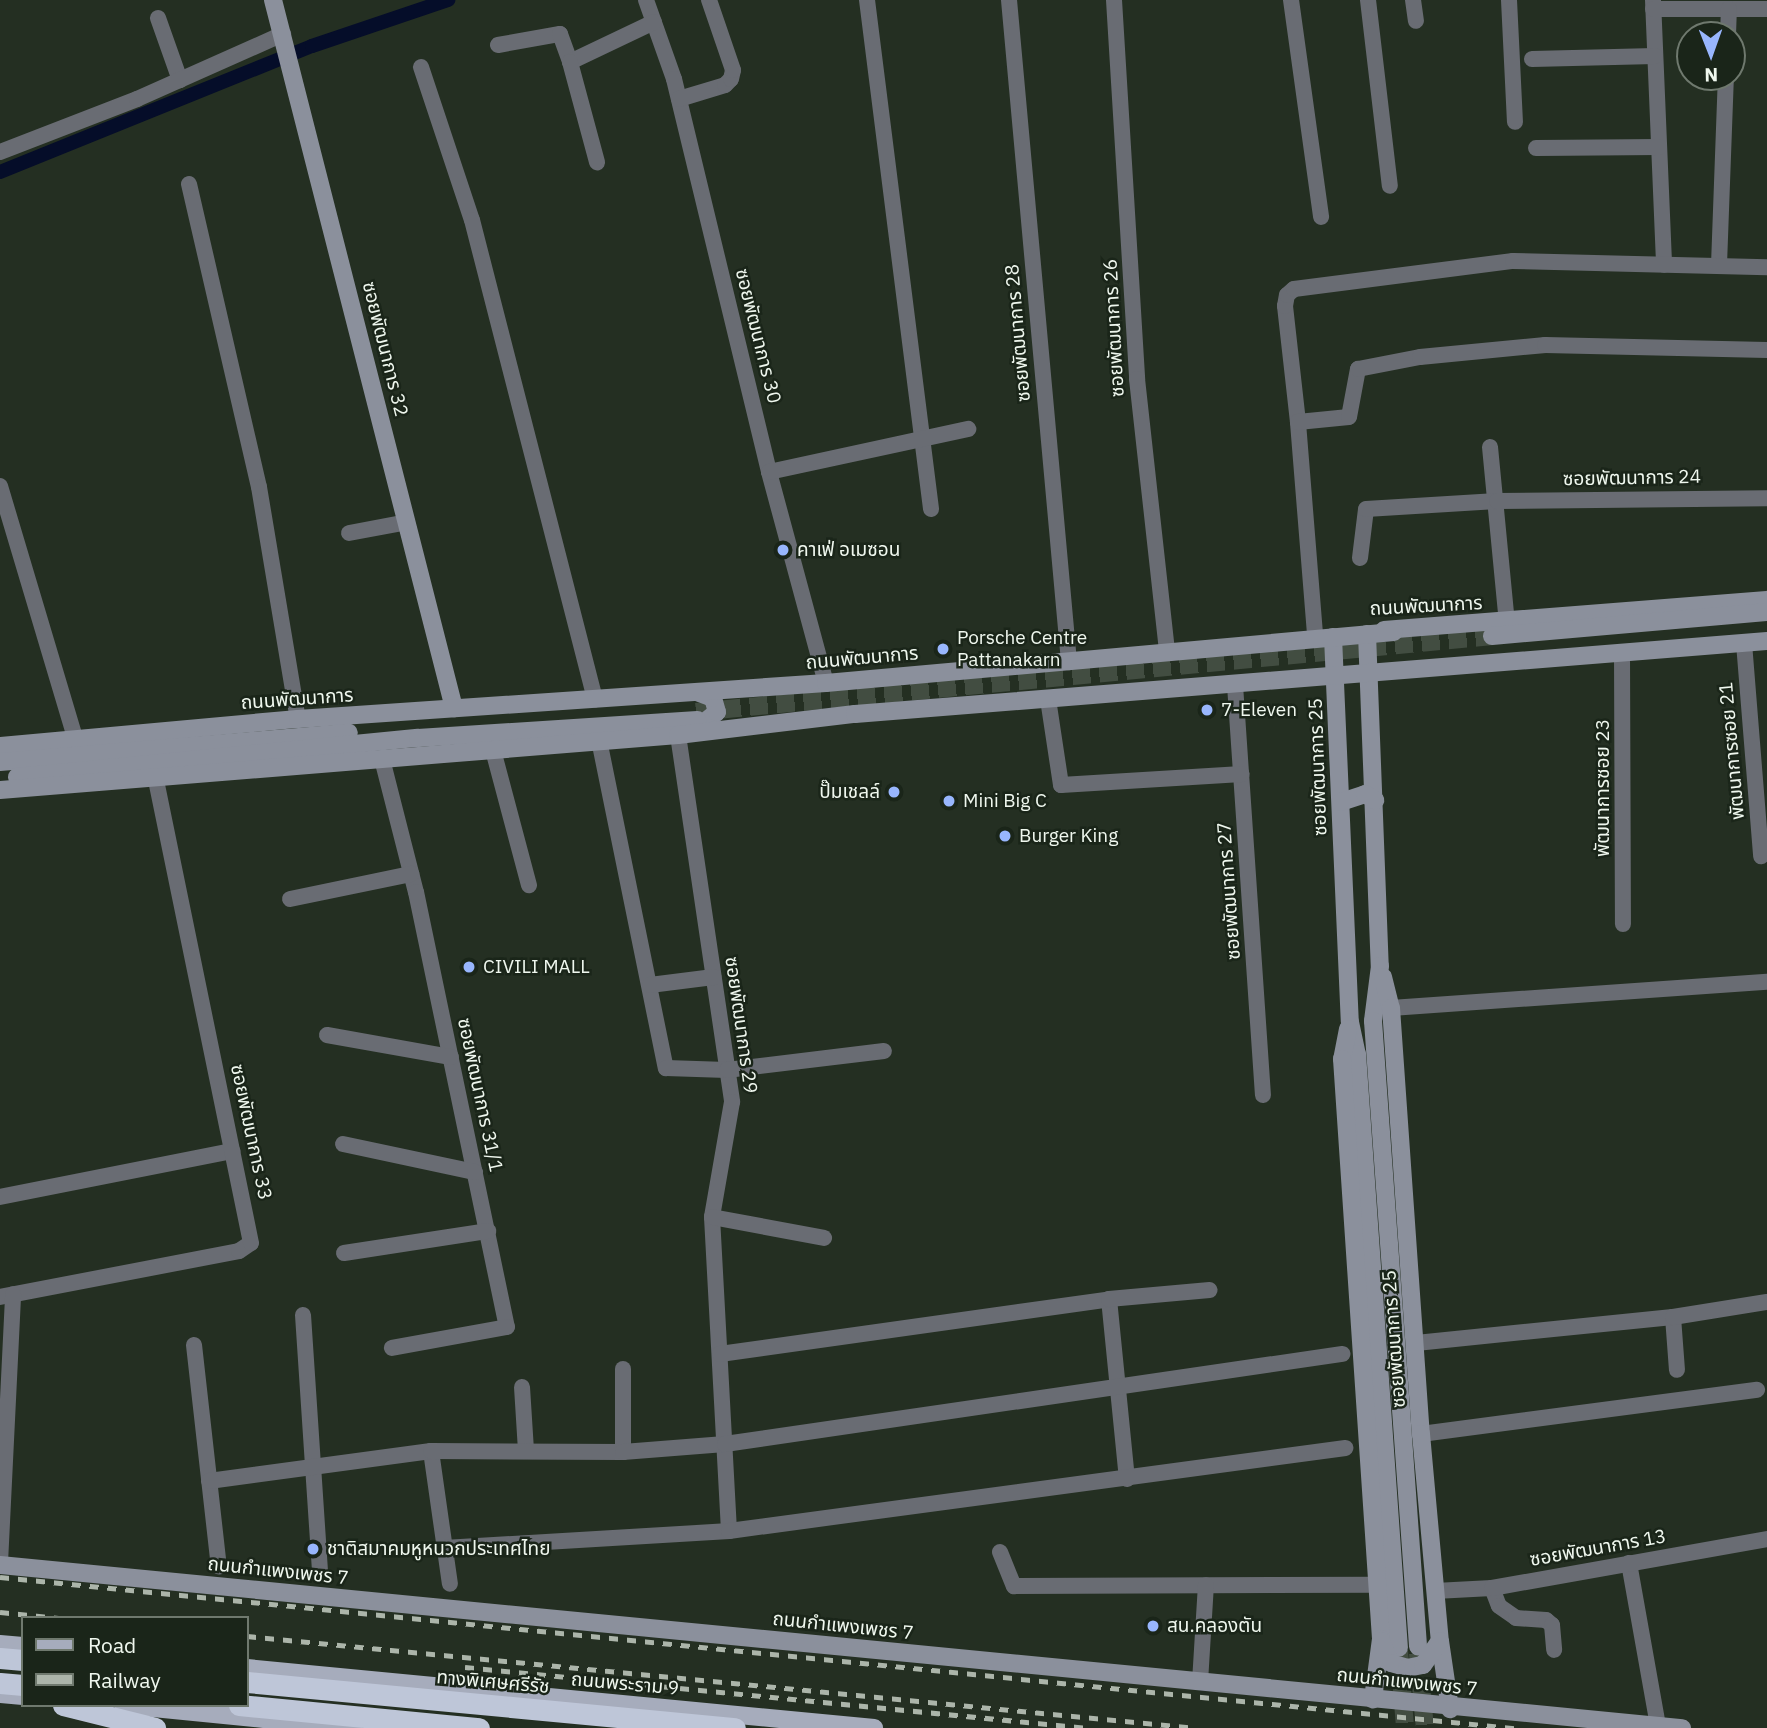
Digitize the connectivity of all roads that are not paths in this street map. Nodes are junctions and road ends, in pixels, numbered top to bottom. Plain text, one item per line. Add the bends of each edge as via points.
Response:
1 (274, 0) edge
2 (646, 0) edge
3 (709, 0) edge
4 (867, 0) edge
5 (1009, 0) edge
6 (1114, 0) edge
7 (1291, 0) edge
8 (1367, 0) edge
9 (1413, 0) edge
10 (1509, 0) edge
11 (1653, 5) edge
12 (1729, 9) junction
13 (1767, 9) edge
14 (158, 18) dead end
15 (1416, 21) dead end
16 (1729, 21) edge
17 (654, 22) junction
18 (284, 38) junction
19 (498, 46) dead end
20 (1655, 56) junction
21 (1532, 58) dead end
22 (570, 62) junction
23 (421, 67) dead end
24 (180, 80) junction
25 (1725, 91) edge
26 (679, 99) junction
27 (1515, 121) dead end
28 (1659, 147) junction
29 (1536, 148) dead end
30 (1, 150) edge
31 (597, 162) dead end
32 (189, 184) dead end
33 (1390, 186) dead end
34 (1321, 217) dead end
35 (1664, 265) junction
36 (1719, 265) junction
37 (1767, 267) edge
38 (1767, 350) edge
39 (1298, 422) junction
40 (968, 429) dead end
41 (921, 436) junction
42 (1490, 447) dead end
43 (769, 472) junction
44 (0, 486) edge
45 (1767, 498) edge
46 (1497, 501) junction
47 (930, 509) dead end
48 (407, 522) junction
49 (349, 533) dead end
50 (1360, 558) dead end
51 (1767, 600) edge
52 (1767, 612) edge
53 (1767, 623) edge
54 (1394, 632) junction
55 (1367, 634) junction
56 (1324, 636) junction
57 (1496, 638) junction
58 (1767, 641) edge
59 (1744, 643) junction
60 (1167, 652) junction
61 (1622, 653) junction
62 (1069, 662) junction
63 (1369, 674) junction
64 (1336, 677) junction
65 (826, 682) junction
66 (1235, 685) junction
67 (699, 692) junction
68 (595, 699) junction
69 (1048, 699) junction
70 (454, 708) junction
71 (298, 719) junction
72 (691, 724) junction
73 (75, 738) junction
74 (599, 740) junction
75 (0, 746) edge
76 (493, 750) junction
77 (382, 759) junction
78 (0, 762) edge
79 (1761, 769) edge
80 (1242, 774) junction
81 (0, 779) edge
82 (156, 779) junction
83 (0, 790) edge
84 (1375, 800) junction
85 (1341, 802) junction
86 (1762, 856) dead end
87 (411, 874) junction
88 (529, 885) dead end
89 (289, 899) dead end
90 (1623, 924) dead end
91 (1380, 966) junction
92 (713, 977) junction
93 (1767, 982) edge
94 (650, 985) junction
95 (1391, 1009) junction
96 (1350, 1022) junction
97 (327, 1035) dead end
98 (884, 1051) dead end
99 (451, 1057) junction
100 (727, 1070) junction
101 (1264, 1095) dead end
102 (343, 1144) dead end
103 (233, 1151) junction
104 (475, 1172) junction
105 (0, 1196) edge
106 (712, 1217) junction
107 (488, 1231) junction
108 (824, 1238) dead end
109 (344, 1253) dead end
110 (1210, 1290) dead end
111 (7, 1296) edge
112 (1109, 1299) junction
113 (1767, 1302) edge
114 (303, 1315) dead end
115 (1673, 1317) junction
116 (1416, 1343) junction
117 (194, 1346) dead end
118 (392, 1348) dead end
119 (720, 1354) junction
120 (1342, 1354) dead end
121 (623, 1369) dead end
122 (1677, 1370) dead end
123 (1117, 1385) junction
124 (522, 1387) dead end
125 (1757, 1391) dead end
126 (1421, 1434) junction
127 (724, 1444) junction
128 (1345, 1448) dead end
129 (431, 1451) junction
130 (526, 1451) junction
131 (622, 1452) junction
132 (313, 1467) junction
133 (1127, 1479) junction
134 (209, 1481) junction
135 (729, 1531) junction
136 (1767, 1538) edge
137 (444, 1548) junction
138 (1000, 1552) dead end
139 (1629, 1563) junction
140 (0, 1564) edge
141 (219, 1567) dead end
142 (320, 1572) dead end
143 (450, 1584) dead end
144 (1206, 1585) junction
145 (1376, 1585) junction
146 (1492, 1588) junction
147 (1435, 1591) junction
148 (1381, 1639) junction
149 (1440, 1641) junction
150 (0, 1644) edge
151 (21, 1646) edge
152 (1418, 1646) tunnel mouth
153 (1399, 1648) tunnel mouth
154 (1553, 1650) dead end
155 (0, 1658) edge
156 (21, 1660) edge
157 (248, 1668) edge
158 (0, 1682) edge
159 (248, 1682) edge
160 (1200, 1682) junction
161 (21, 1685) edge
162 (0, 1694) edge
163 (21, 1696) edge
164 (1373, 1699) junction
165 (248, 1706) edge
166 (71, 1707) edge
167 (144, 1707) edge
168 (1450, 1709) junction
169 (1658, 1726) junction
170 (155, 1728) edge
171 (354, 1728) edge
172 (479, 1728) edge
173 (735, 1728) edge
174 (874, 1728) edge
175 (1682, 1728) edge

1 - 18 main road, ซอยพัฒนาการ 32
2 - 17 street, ซอยพัฒนาการ 30
3 - 26 street via 733,70 731,79
4 - 41 street
5 - 62 street, ซอยพัฒนาการ 28
6 - 60 street, ซอยพัฒนาการ 26 via 1137,379
7 - 34 street
8 - 33 street
9 - 15 street
10 - 27 street
11 - 12 street
11 - 20 street
12 - 13 street
12 - 16 street
14 - 24 street
17 - 22 street
17 - 26 street, ซอยพัฒนาการ 30
18 - 24 street
18 - 48 main road, ซอยพัฒนาการ 32
19 - 22 street via 560,34
20 - 21 street
20 - 28 street
22 - 31 street
23 - 68 street via 471,220
24 - 30 street
25 - 36 street
26 - 43 street, ซอยพัฒนาการ 30
28 - 29 street
28 - 35 street
32 - 71 street via 259,487
35 - 36 street
35 - 39 street via 1513,261 1294,289 1285,306
36 - 37 street
38 - 39 street via 1545,345 1420,357 1358,369 1349,417
39 - 56 street
40 - 41 street
41 - 43 street
41 - 47 street
42 - 46 street
43 - 65 street, ซอยพัฒนาการ 30
44 - 73 street
45 - 46 street, ซอยพัฒนาการ 24
46 - 50 street, ซอยพัฒนาการ 24 via 1364,509
46 - 57 street
48 - 49 street
48 - 70 main road, ซอยพัฒนาการ 32
51 - 57 main road, ถนนพัฒนาการ
52 - 57 main road, ถนนพัฒนาการ
53 - 57 main road, ถนนพัฒนาการ
54 - 55 main road
54 - 56 main road, ถนนพัฒนาการ
54 - 57 main road, ถนนพัฒนาการ
55 - 56 main road
55 - 63 main road, ซอยพัฒนาการ 25
56 - 60 main road, ถนนพัฒนาการ
56 - 64 main road, ซอยพัฒนาการ 25
57 - 61 main road, ถนนพัฒนาการ
57 - 63 main road, ถนนพัฒนาการ
58 - 59 main road, ถนนพัฒนาการ
59 - 61 main road, ถนนพัฒนาการ
59 - 79 street, พัฒนาการซอย 21
60 - 62 main road, ถนนพัฒนาการ
61 - 90 street, พัฒนาการซอย 23
62 - 65 main road, ถนนพัฒนาการ
63 - 64 main road, ถนนพัฒนาการ
63 - 84 main road, ซอยพัฒนาการ 25
64 - 66 main road, ถนนพัฒนาการ
64 - 85 main road, ซอยพัฒนาการ 25
65 - 67 main road, ถนนพัฒนาการ
66 - 69 main road, ถนนพัฒนาการ
66 - 80 street, ซอยพัฒนาการ 27
67 - 68 main road, ถนนพัฒนาการ
67 - 72 main road via 713,698 717,712
68 - 70 main road, ถนนพัฒนาการ
69 - 72 main road, ถนนพัฒนาการ
69 - 80 street via 1061,785
70 - 71 main road, ถนนพัฒนาการ
71 - 73 main road, ถนนพัฒนาการ
72 - 74 main road, ถนนพัฒนาการ
72 - 78 main road, ถนนพัฒนาการ via 417,727
72 - 81 main road, ถนนพัฒนาการ via 418,738
72 - 92 street, ซอยพัฒนาการ 29
73 - 75 main road, ถนนพัฒนาการ
74 - 76 main road, ถนนพัฒนาการ
74 - 94 street
76 - 77 main road, ถนนพัฒนาการ
76 - 88 street
77 - 82 main road, ถนนพัฒนาการ
77 - 87 street, ซอยพัฒนาการ 31/1
79 - 86 street, พัฒนาการซอย 21
80 - 101 street, ซอยพัฒนาการ 27
82 - 83 main road, ถนนพัฒนาการ
82 - 103 street, ซอยพัฒนาการ 33
84 - 85 main road via 1365,794
84 - 91 main road, ซอยพัฒนาการ 25
85 - 96 main road, ซอยพัฒนาการ 25
87 - 89 street
87 - 99 street, ซอยพัฒนาการ 31/1
91 - 95 main road, ซอยพัฒนาการ 25
91 - 152 main road, ซอยพัฒนาการ 25 via 1374,1021 1381,1168
92 - 94 street
92 - 100 street, ซอยพัฒนาการ 29
93 - 95 street
94 - 100 street via 666,1068
95 - 116 main road, ซอยพัฒนาการ 25
96 - 145 main road, ซอยพัฒนาการ 25 via 1342,1059
96 - 153 main road, ซอยพัฒนาการ 25 via 1357,1054
97 - 99 street
98 - 100 street
99 - 104 street, ซอยพัฒนาการ 31/1
100 - 106 street, ซอยพัฒนาการ 29 via 732,1102
102 - 104 street
103 - 105 street
103 - 111 street, ซอยพัฒนาการ 33 via 251,1231 251,1243 239,1251
104 - 107 street, ซอยพัฒนาการ 31/1
106 - 108 street
106 - 119 street, ซอยพัฒนาการ 29
107 - 109 street
107 - 118 street, ซอยพัฒนาการ 31/1 via 507,1326
110 - 112 street
111 - 140 street
112 - 119 street
112 - 123 street
113 - 115 street
114 - 132 street
115 - 116 street
115 - 122 street
116 - 126 main road, ซอยพัฒนาการ 25
117 - 134 street
119 - 127 street, ซอยพัฒนาการ 29
120 - 123 street
121 - 131 street
123 - 127 street
123 - 133 street
124 - 130 street
125 - 126 street
126 - 147 main road, ซอยพัฒนาการ 25
127 - 131 street
127 - 135 street, ซอยพัฒนาการ 29
128 - 133 street
129 - 130 street
129 - 132 street
129 - 137 street
130 - 131 street
132 - 134 street
132 - 142 street
133 - 135 street
134 - 141 street
135 - 137 street
136 - 139 street, ซอยพัฒนาการ 13
137 - 143 street
138 - 144 street via 1014,1586
139 - 146 street, ซอยพัฒนาการ 13
139 - 169 street
140 - 160 main road, ถนนกำแพงเพชร 7
144 - 145 street
144 - 160 street
145 - 148 main road, ซอยพัฒนาการ 25
146 - 147 street, ซอยพัฒนาการ 13
146 - 154 street via 1499,1606 1516,1618 1546,1620 1552,1625
147 - 149 main road, ซอยพัฒนาการ 25
148 - 149 main road via 1384,1655 1407,1668 1423,1665
148 - 164 main road, ซอยพัฒนาการ 25
149 - 168 main road, ซอยพัฒนาการ 25
150 - 151 main road
155 - 156 highway
157 - 174 main road, ถนนพระราม 9
158 - 161 highway
159 - 173 highway, ทางพิเศษศรีรัช
160 - 164 main road, ถนนกำแพงเพชร 7
162 - 163 main road
164 - 168 main road, ถนนกำแพงเพชร 7
165 - 172 highway
166 - 170 highway
167 - 171 main road
168 - 169 main road, ถนนกำแพงเพชร 7
169 - 175 main road, ถนนกำแพงเพชร 7

